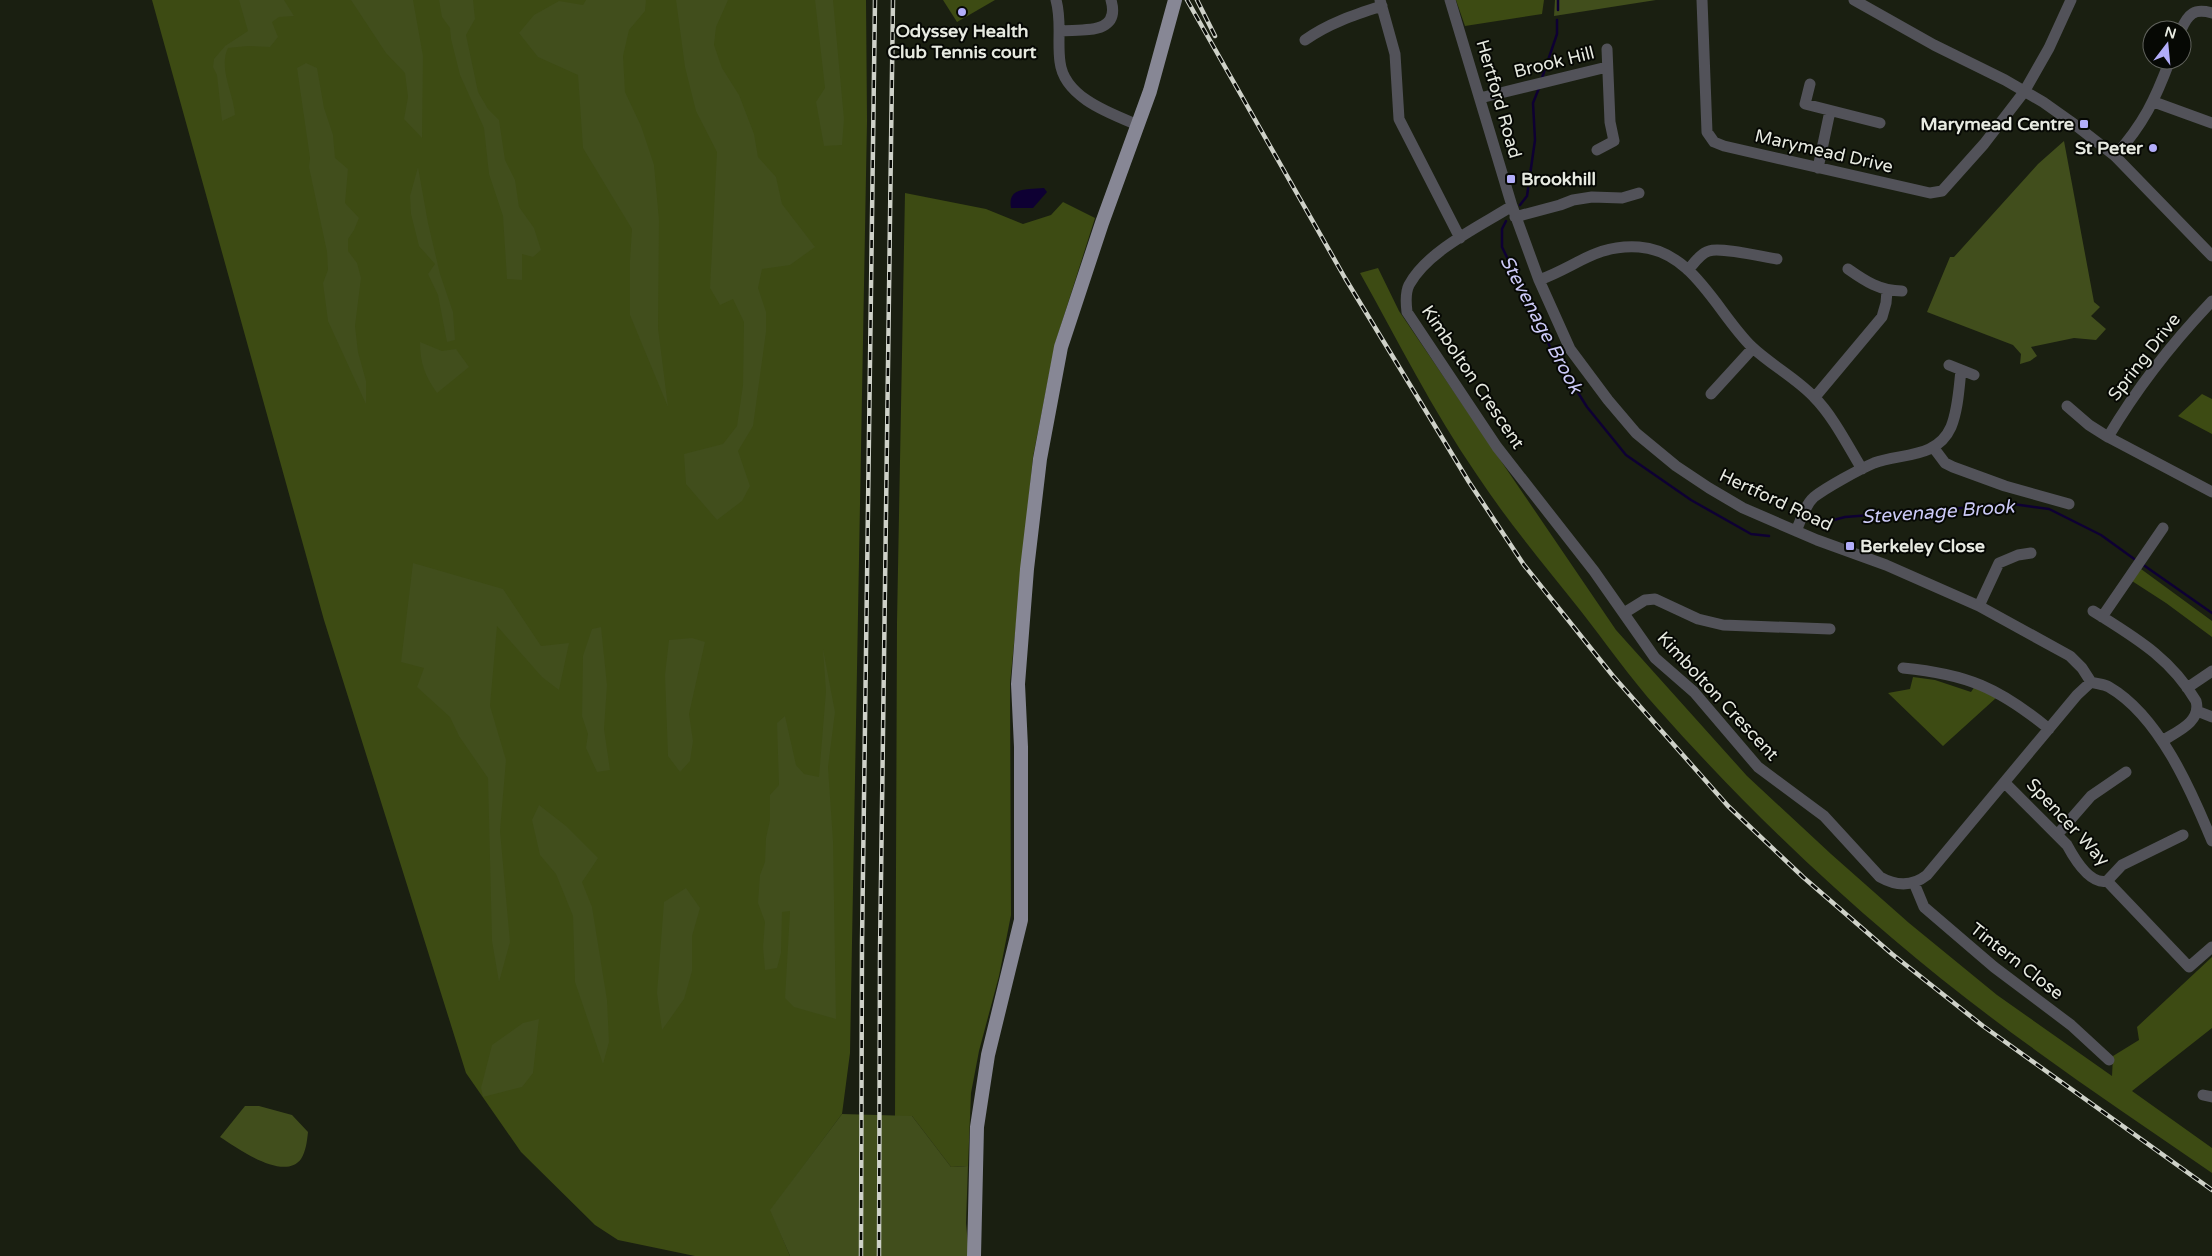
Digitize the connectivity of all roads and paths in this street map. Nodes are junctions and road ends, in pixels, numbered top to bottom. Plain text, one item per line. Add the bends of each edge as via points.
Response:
1 (1056, 0) edge
2 (1111, 0) edge
3 (1450, 0) edge
4 (1702, 0) edge
5 (1854, 0) edge
6 (2071, 0) edge
7 (1381, 3) edge
8 (1174, 6) edge
9 (2212, 13) edge
10 (2186, 20) edge
11 (1060, 31) junction
12 (1305, 40) dead end
13 (1606, 49) dead end
14 (1607, 67) junction
15 (2166, 70) edge
16 (1810, 84) dead end
17 (2024, 92) junction
18 (1480, 98) junction
19 (2154, 102) junction
20 (1830, 111) junction
21 (1880, 122) dead end
22 (2212, 123) edge
23 (1138, 125) junction
24 (1597, 150) dead end
25 (2115, 156) junction
26 (1818, 168) junction
27 (1639, 193) dead end
28 (1514, 212) junction
29 (1460, 238) junction
30 (2212, 256) edge
31 (1777, 259) dead end
32 (1848, 269) dead end
33 (1688, 270) junction
34 (1539, 280) junction
35 (1888, 291) junction
36 (1902, 291) dead end
37 (2212, 301) edge
38 (1753, 348) junction
39 (1949, 365) dead end
40 (1960, 370) junction
41 (1974, 375) dead end
42 (1719, 390) dead end
43 (1815, 397) junction
44 (2067, 406) dead end
45 (2108, 437) junction
46 (1933, 447) junction
47 (1862, 469) junction
48 (2212, 492) edge
49 (2064, 500) dead end
50 (2163, 528) dead end
51 (1796, 531) junction
52 (2030, 553) dead end
53 (1979, 606) junction
54 (1624, 613) junction
55 (1830, 629) dead end
56 (1903, 668) dead end
57 (2212, 671) edge
58 (2091, 682) junction
59 (2187, 688) junction
60 (2198, 711) junction
61 (2212, 717) edge
62 (2049, 729) junction
63 (2162, 741) junction
64 (2126, 772) dead end
65 (2005, 783) junction
66 (2057, 835) junction
67 (2183, 835) dead end
68 (2212, 841) edge
69 (2107, 881) junction
70 (1914, 883) junction
71 (2212, 947) edge
72 (2109, 1060) dead end
73 (974, 1256) edge

1 - 11 street
2 - 11 street via 1112,19 1103,27
3 - 18 street, Hertford Road
4 - 26 street, Marymead Drive via 1707,132 1710,137 1718,144
5 - 17 street
6 - 17 street, Marymead Drive
7 - 12 street via 1323,28
7 - 29 street via 1395,54 1399,118
8 - 23 main road
9 - 10 street via 2194,12
11 - 23 street via 1060,63 1064,79 1076,93
13 - 14 street, Brook Hill
14 - 18 street, Brook Hill
14 - 24 street, Brook Hill via 1614,141
15 - 19 street
16 - 20 street via 1805,104
17 - 25 street via 2043,102
17 - 26 street, Marymead Drive via 1942,191 1930,193
18 - 28 street, Hertford Road
19 - 22 street
19 - 25 street via 2142,124
20 - 21 street
20 - 26 street
23 - 73 main road via 1061,348 1040,459 1018,684 1021,920 988,1055 977,1127
25 - 30 street
27 - 28 street, Kimbolton Crescent via 1622,198 1592,197
28 - 29 street, Kimbolton Crescent
28 - 34 street, Hertford Road
29 - 54 street, Kimbolton Crescent via 1416,275 1408,287 1407,312 1497,447
31 - 33 street via 1764,262 1709,251
32 - 35 street via 1868,283
33 - 34 street via 1655,250 1624,247 1586,256
33 - 38 street
34 - 51 street, Hertford Road via 1570,349 1636,433 1709,488 1743,508
35 - 36 street
35 - 43 street via 1882,317
37 - 45 street, Spring Drive via 2172,345
38 - 42 street
38 - 43 street
39 - 40 street
40 - 41 street
40 - 46 street via 1951,427
43 - 47 street
44 - 45 street
45 - 48 street
46 - 47 street
46 - 49 street via 1953,467 2005,486
47 - 51 street via 1813,498
50 - 59 street via 2098,614 2150,647
51 - 53 street, Hertford Road via 1886,565
52 - 53 street via 2019,559 2004,560 1997,567
53 - 58 street, Hertford Road via 2070,656
54 - 55 street, Kimbolton Crescent via 1645,600 1655,599 1698,619 1724,625
54 - 70 street, Kimbolton Crescent via 1655,658 1694,692 1758,768 1824,816 1880,877 1897,884
56 - 62 street via 1944,672 1977,683 2020,706
57 - 59 street
58 - 62 street
58 - 63 street via 2108,686 2123,696
59 - 60 street via 2196,701
60 - 61 street
60 - 63 street via 2190,722
62 - 65 street
63 - 68 street via 2195,799
64 - 66 street via 2091,796
65 - 66 street, Spencer Way
65 - 70 street via 1937,865
66 - 69 street, Spencer Way via 2093,878
67 - 69 street via 2122,865
69 - 71 street, Spencer Way via 2189,966
70 - 72 street, Tintern Close via 1924,907 1994,967 2072,1026

